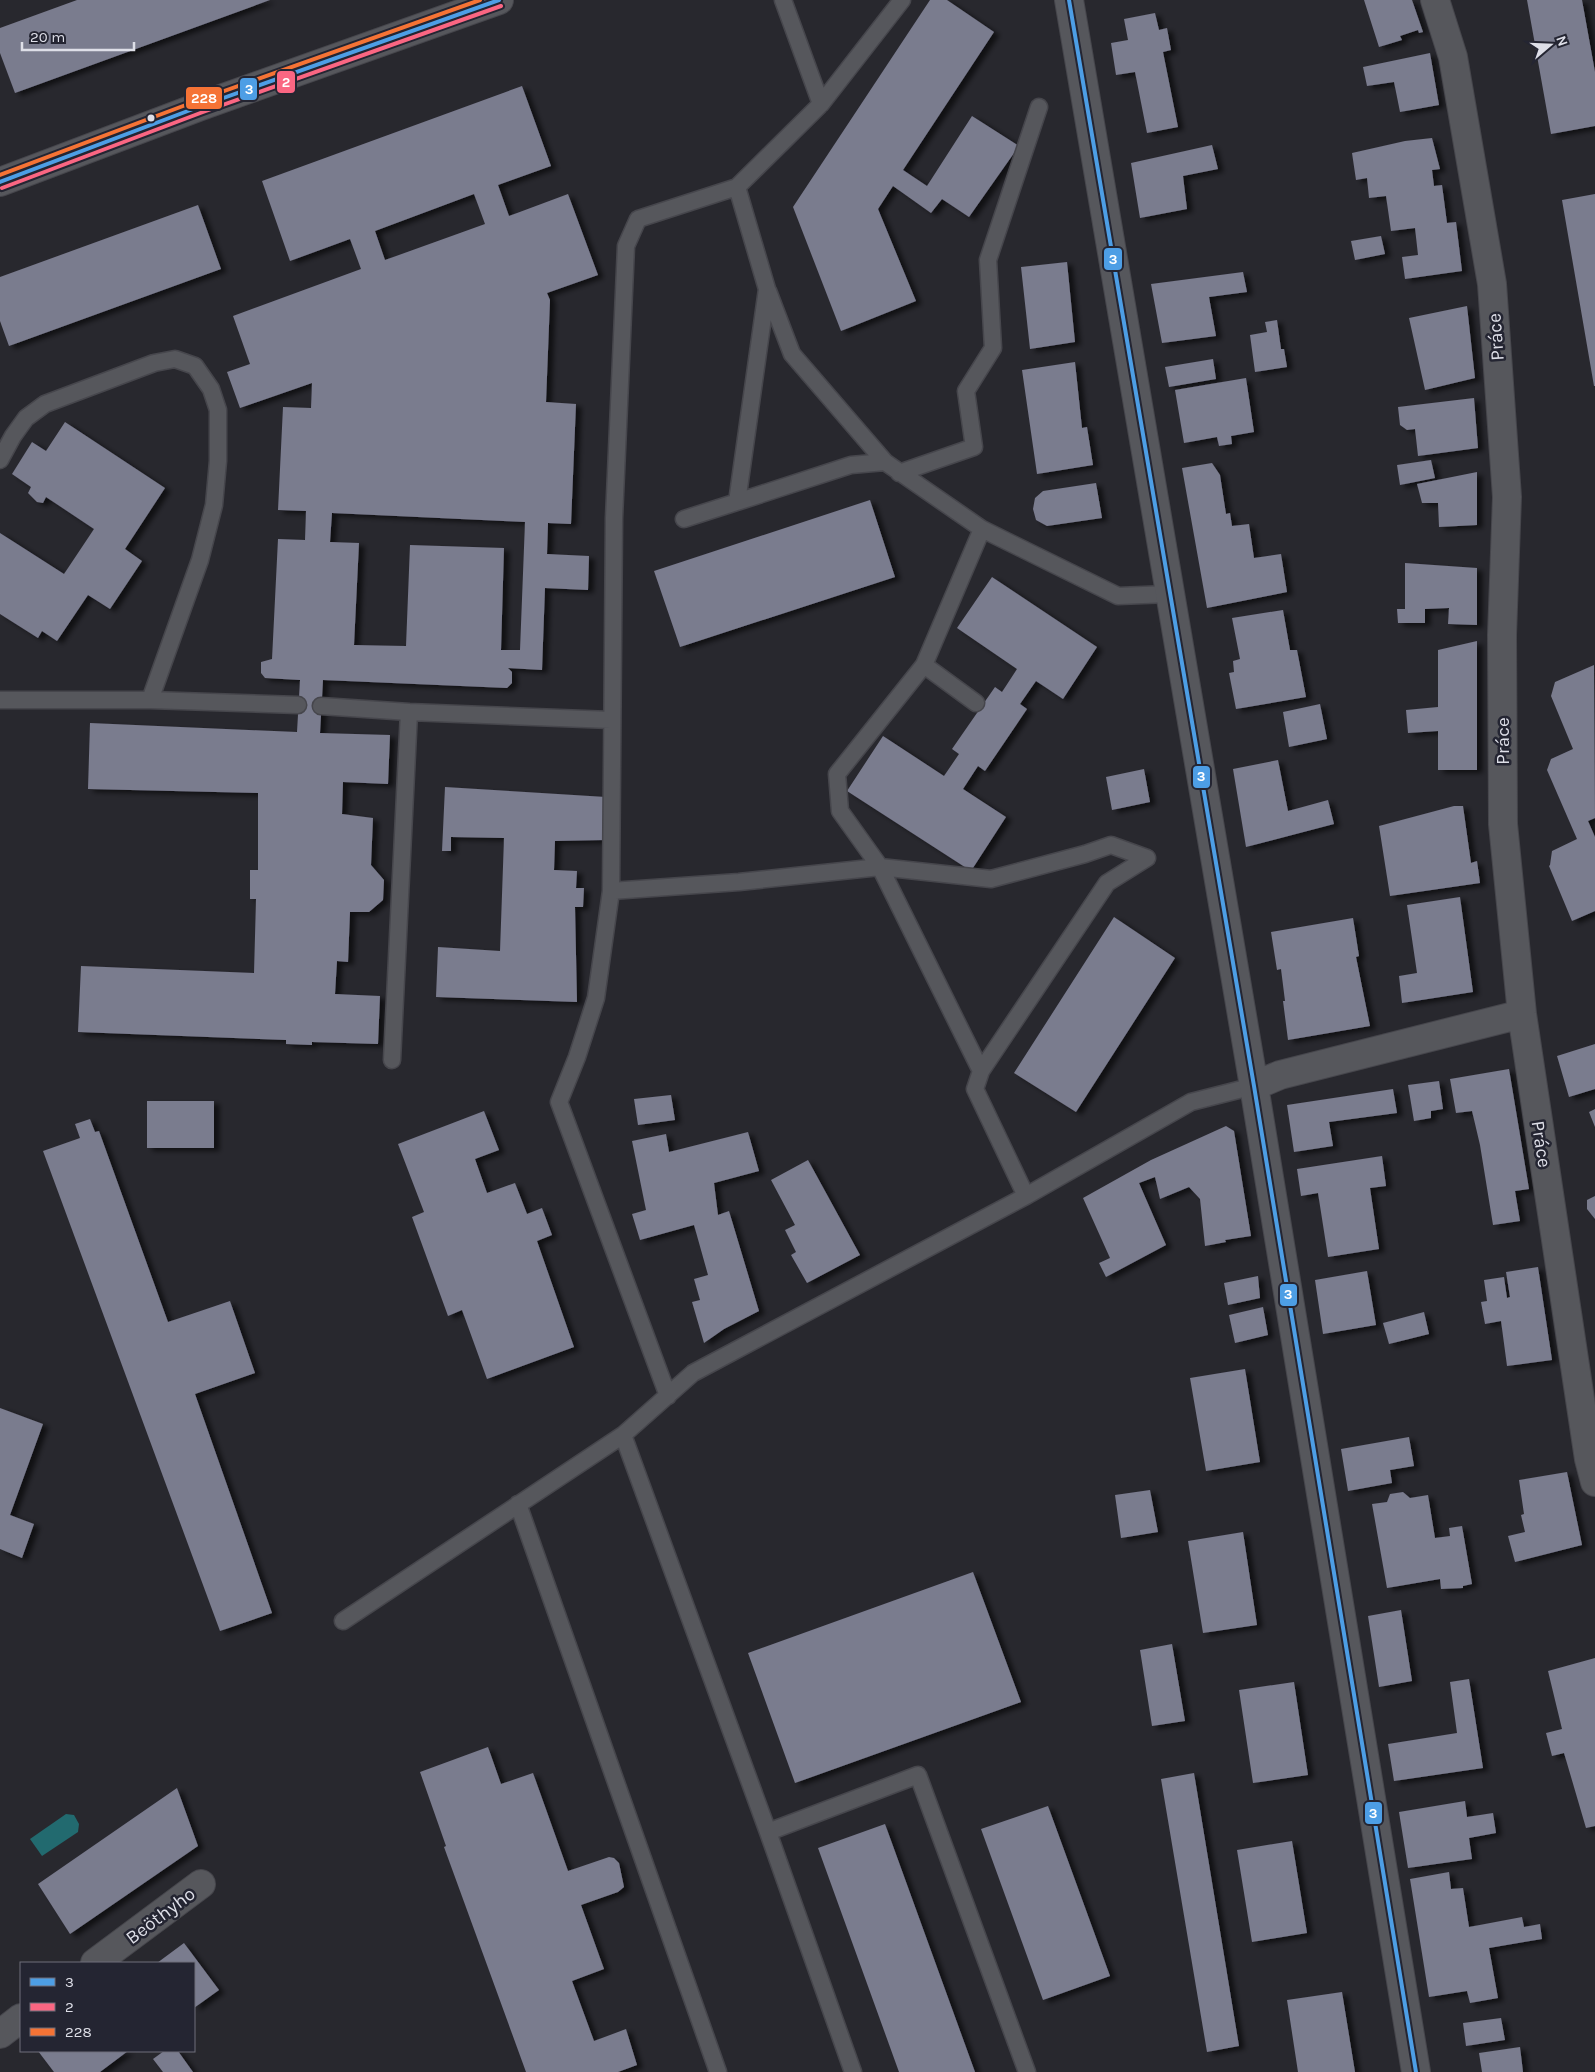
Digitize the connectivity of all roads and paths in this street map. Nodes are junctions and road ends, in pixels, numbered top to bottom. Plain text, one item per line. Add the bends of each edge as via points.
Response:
1 (498, 0) edge
2 (783, 0) edge
3 (902, 0) edge
4 (1069, 0) edge
5 (1435, 0) edge
6 (821, 104) junction
7 (1039, 107) dead end
8 (0, 182) edge
9 (737, 187) junction
10 (767, 289) junction
11 (0, 460) edge
12 (885, 462) junction
13 (899, 473) junction
14 (737, 502) junction
15 (684, 519) dead end
16 (982, 529) junction
17 (1169, 594) junction
18 (924, 665) junction
19 (0, 700) edge
20 (150, 700) junction
21 (976, 703) dead end
22 (298, 705) dead end
23 (321, 706) dead end
24 (409, 712) junction
25 (612, 720) junction
26 (880, 867) junction
27 (611, 892) junction
28 (1522, 1014) junction
29 (392, 1060) dead end
30 (981, 1071) junction
31 (1254, 1086) junction
32 (1026, 1196) junction
33 (668, 1396) junction
34 (623, 1435) junction
35 (1595, 1482) edge
36 (518, 1504) junction
37 (343, 1621) dead end
38 (768, 1832) junction
39 (201, 1884) dead end
40 (96, 1962) edge
41 (20, 2019) edge
42 (0, 2034) edge
43 (718, 2072) edge
44 (853, 2072) edge
45 (1028, 2072) edge
46 (1416, 2072) edge

1 - 8 street
2 - 6 lane
3 - 6 lane
4 - 17 street
5 - 28 street, Práce via 1453,58 1492,284 1507,497 1502,635 1503,824
6 - 9 lane
7 - 13 lane via 988,260 993,348 966,391 974,447
9 - 10 lane
9 - 25 lane via 638,219 626,246 614,518
10 - 12 lane via 792,354
10 - 14 lane
11 - 20 lane via 26,418 45,404 154,362 174,359 195,366 212,389 218,410 214,505 200,560
12 - 13 lane
12 - 14 lane via 851,465
13 - 16 lane
14 - 15 lane
16 - 17 lane via 1118,596
16 - 18 lane
17 - 31 street
18 - 21 lane
18 - 26 lane via 837,774 840,811
19 - 20 lane
20 - 22 lane
23 - 24 lane
24 - 25 lane
24 - 29 lane
25 - 27 lane
26 - 27 lane
26 - 30 lane
26 - 30 lane via 991,879 1111,845 1147,858 1107,883
27 - 33 lane via 596,998 559,1102
28 - 31 street via 1280,1076
28 - 35 street, Práce
30 - 32 lane via 975,1089
31 - 32 lane via 1191,1102
31 - 46 street
32 - 33 lane via 693,1373
33 - 34 lane
34 - 36 lane
34 - 38 lane
36 - 37 lane
36 - 43 lane
38 - 44 lane
38 - 45 lane via 918,1775
39 - 40 street, Beöthyho
41 - 42 street

